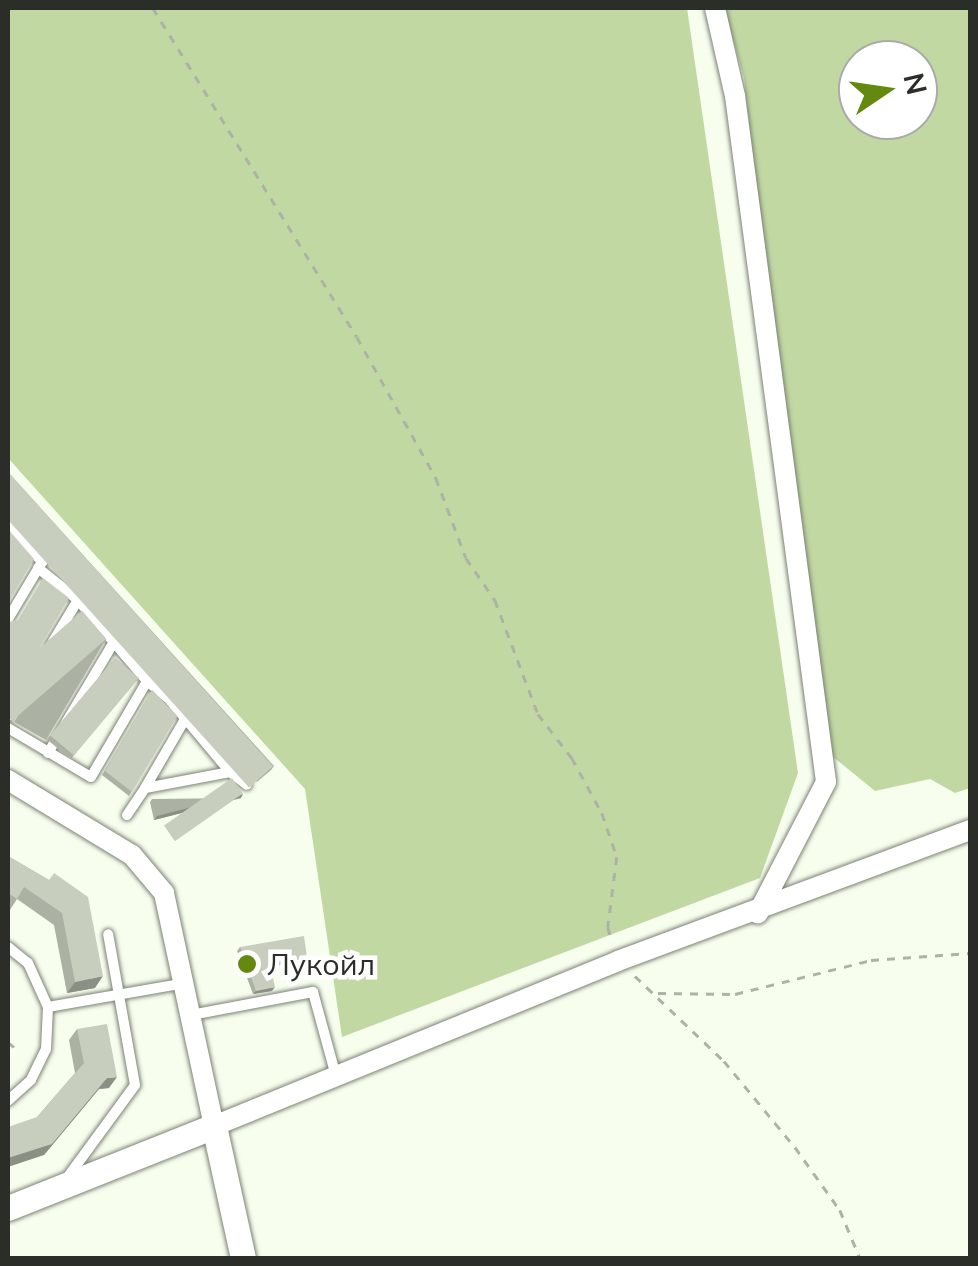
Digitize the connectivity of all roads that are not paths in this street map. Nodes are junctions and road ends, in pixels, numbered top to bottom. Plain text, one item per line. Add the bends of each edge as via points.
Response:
1 (715, 8) edge
2 (8, 523) edge
3 (38, 568) junction
4 (78, 600) junction
5 (8, 619) edge
6 (115, 640) junction
7 (147, 681) junction
8 (8, 716) edge
9 (184, 720) junction
10 (8, 728) edge
11 (48, 752) junction
12 (230, 772) junction
13 (8, 780) edge
14 (247, 786) dead end
15 (145, 788) junction
16 (127, 814) dead end
17 (970, 830) edge
18 (758, 914) junction
19 (108, 934) dead end
20 (8, 947) edge
21 (184, 983) junction
22 (122, 994) junction
23 (48, 1007) junction
24 (191, 1015) junction
25 (336, 1077) junction
26 (8, 1101) edge
27 (214, 1126) junction
28 (61, 1187) junction
29 (8, 1208) edge
30 (243, 1258) edge

1 - 18 street via 735,96 826,782
2 - 3 lane via 42,562
3 - 4 lane
3 - 5 lane
4 - 6 lane
4 - 8 lane
6 - 7 lane
6 - 11 lane
7 - 9 lane
7 - 11 lane via 91,777
9 - 12 lane
9 - 15 lane
10 - 11 lane
12 - 14 lane
12 - 15 lane
13 - 21 street via 150,871 164,893
15 - 16 lane
17 - 18 street
18 - 25 street
19 - 22 lane
20 - 23 lane via 28,963
21 - 22 lane
21 - 24 street
22 - 23 lane
22 - 28 lane via 135,1085
23 - 26 lane via 46,1049 31,1080
24 - 25 lane via 314,992
24 - 27 street
25 - 27 street
27 - 28 street
27 - 30 street
28 - 29 street

